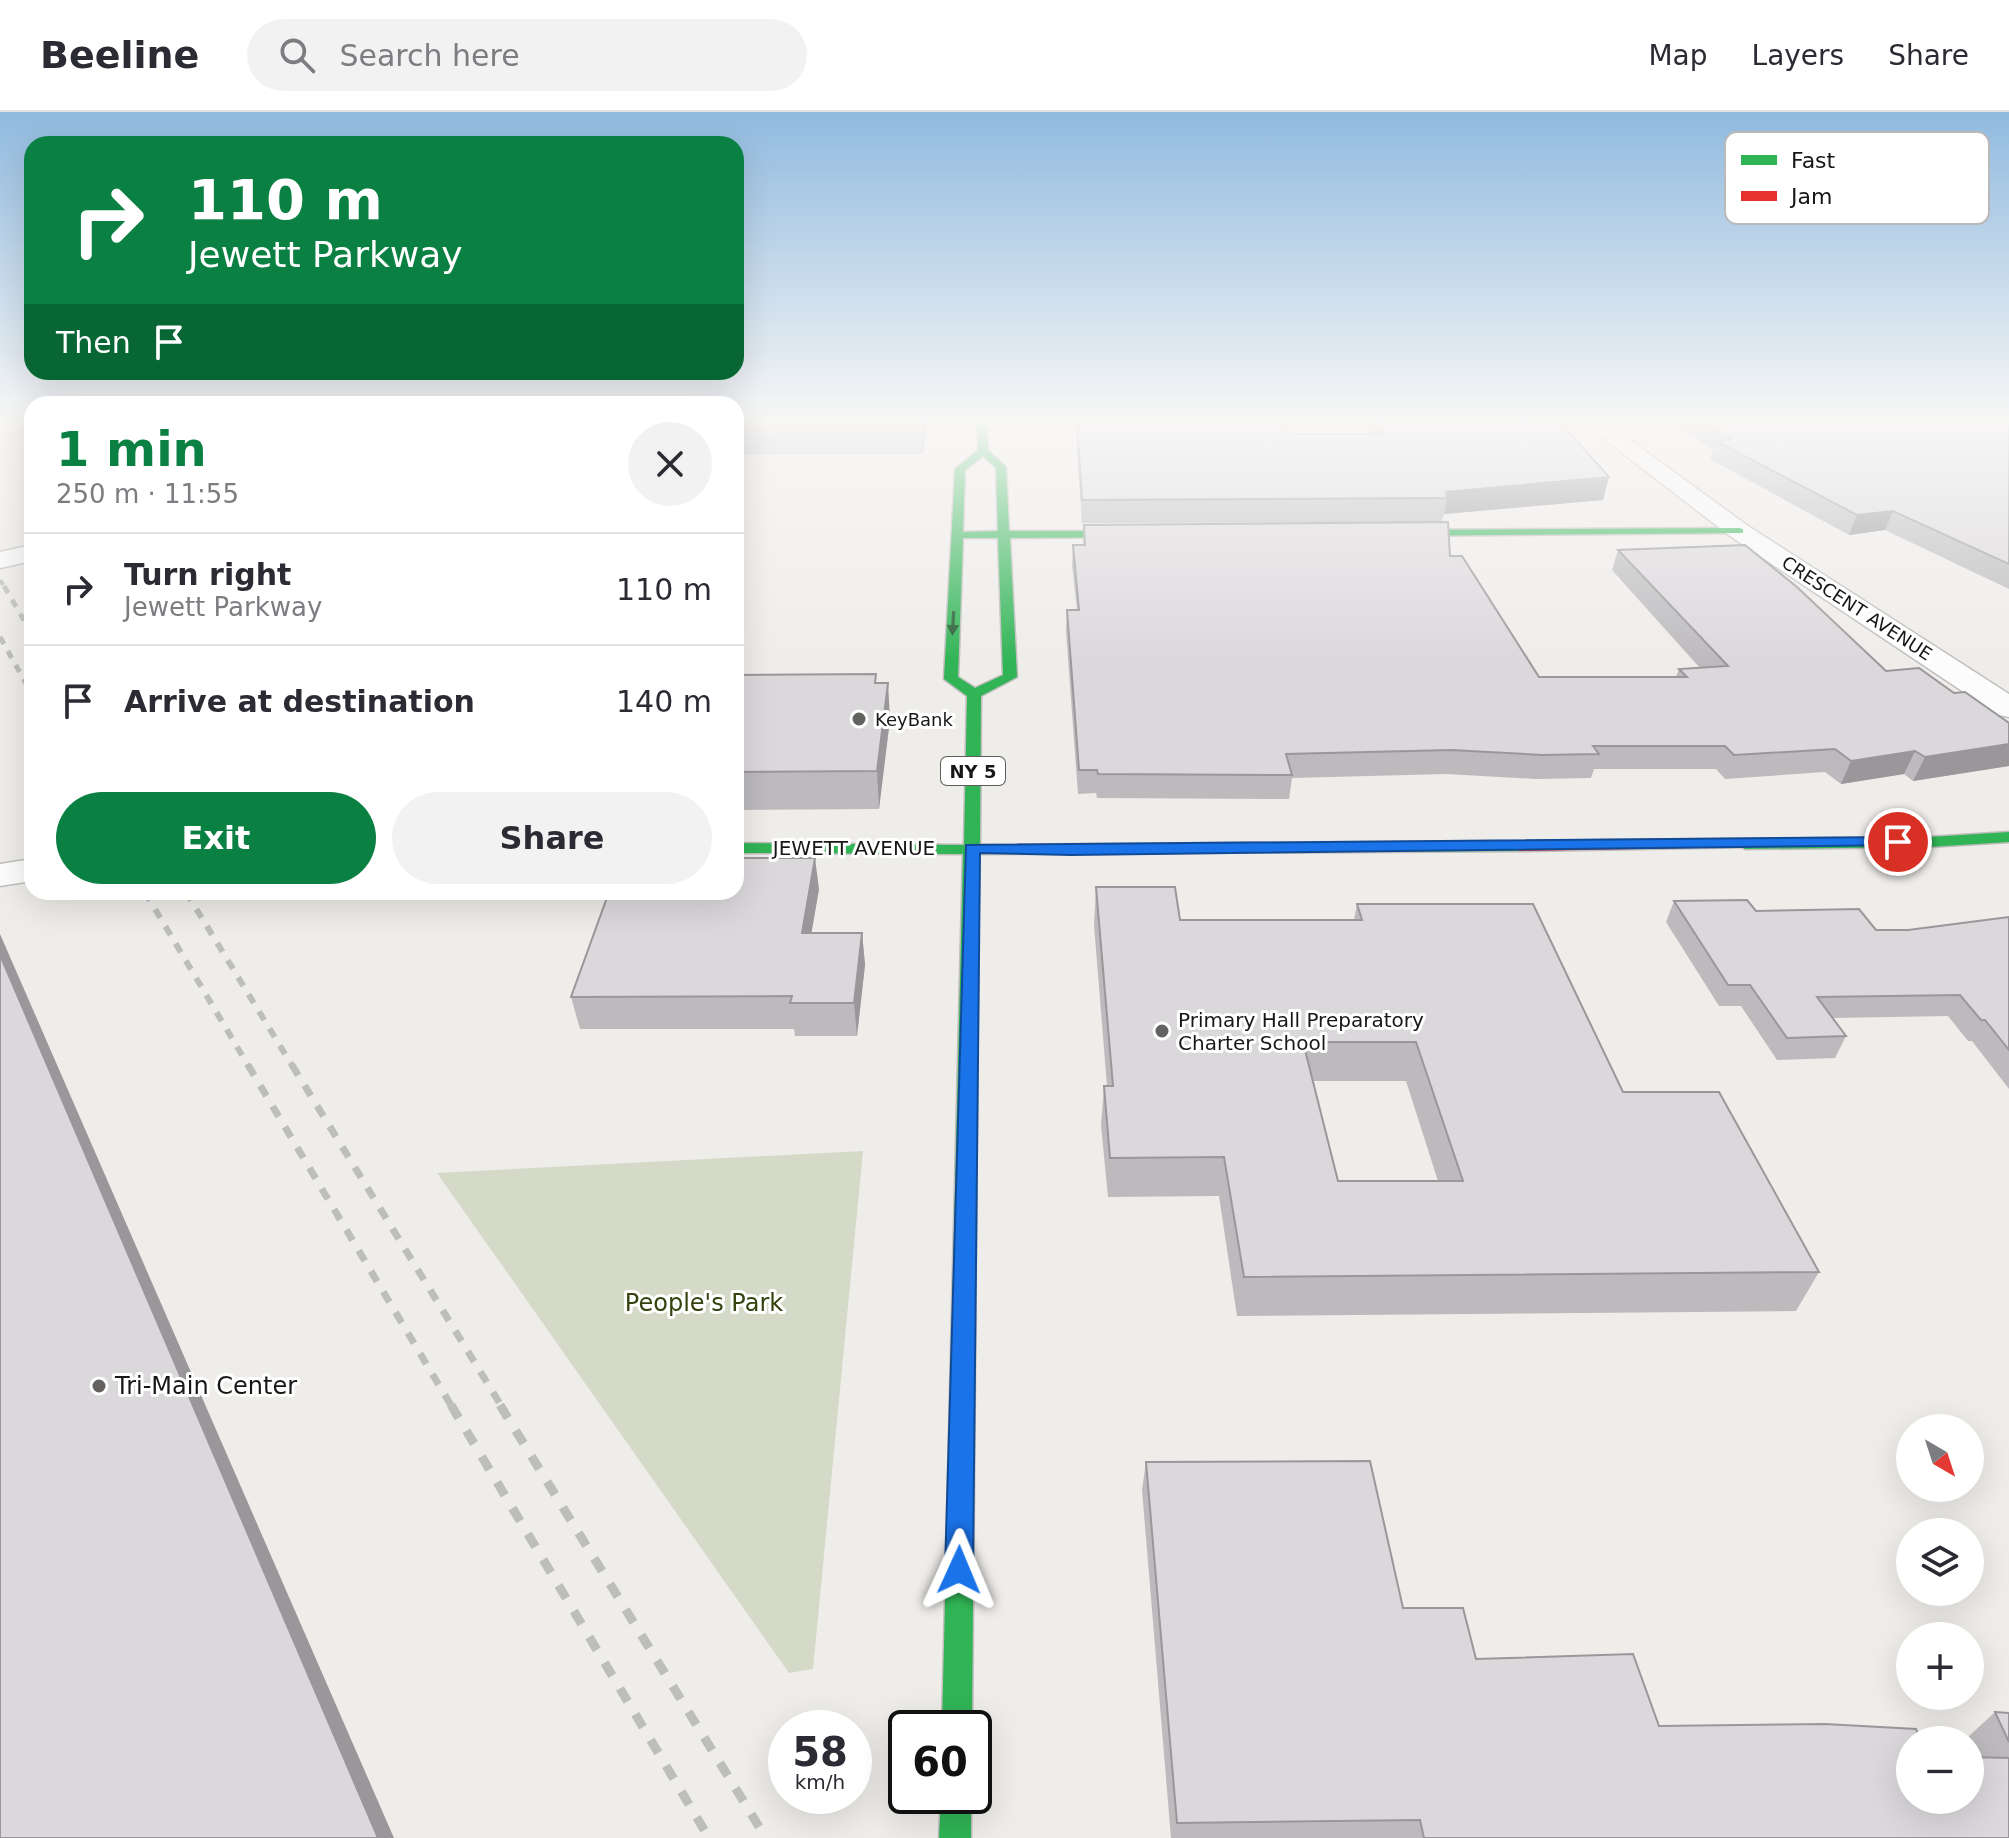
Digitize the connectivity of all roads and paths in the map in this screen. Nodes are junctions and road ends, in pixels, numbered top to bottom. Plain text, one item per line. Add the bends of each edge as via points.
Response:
1 (958, 502) edge
2 (1003, 502) edge
3 (1699, 502) edge
4 (1739, 531) junction
5 (1378, 533) edge
6 (1157, 534) edge
7 (956, 535) junction
8 (1005, 535) junction
9 (24, 555) edge
10 (0, 560) edge
11 (974, 694) junction
12 (2009, 708) edge
13 (2009, 837) edge
14 (744, 848) edge
15 (972, 848) junction
16 (24, 871) edge
17 (0, 874) edge
18 (957, 1710) edge
19 (956, 1814) edge
20 (955, 1838) edge

1 - 7 main road
2 - 8 main road
3 - 4 street, CRESCENT AVENUE
4 - 5 main road
4 - 12 street, CRESCENT AVENUE
6 - 8 main road
7 - 8 main road
7 -> 11 main road via 951,679
8 - 11 main road via 1010,677
9 - 10 street
11 - 15 main road, NY 5
13 - 15 main road, JEWETT AVENUE via 1759,844
14 - 15 main road, JEWETT AVENUE
15 - 18 main road, NY 5
16 - 17 street
19 - 20 main road

